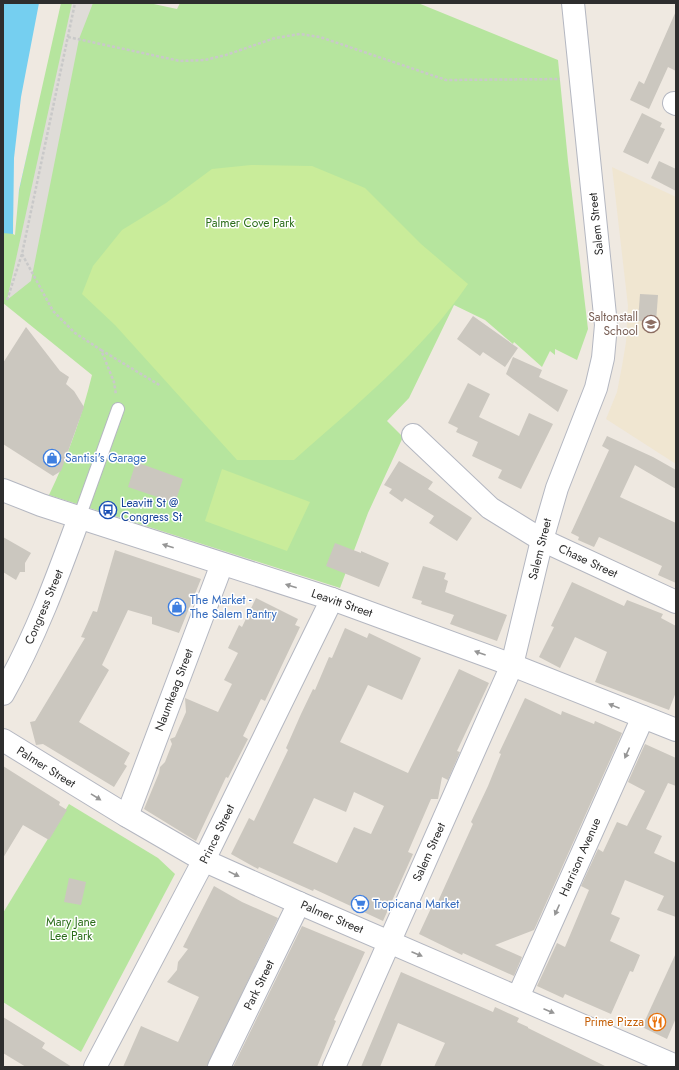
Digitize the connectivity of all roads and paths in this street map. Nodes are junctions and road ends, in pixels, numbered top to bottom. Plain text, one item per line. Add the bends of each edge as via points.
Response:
1 (75, 3) edge
2 (573, 3) edge
3 (68, 37) junction
4 (560, 79) dead end
5 (22, 254) junction
6 (6, 300) dead end
7 (101, 350) junction
8 (161, 386) dead end
9 (118, 409) joint
10 (413, 435) dead end
11 (3, 490) edge
12 (79, 518) junction
13 (542, 540) junction
14 (222, 564) junction
15 (332, 599) junction
16 (676, 602) edge
17 (512, 665) junction
18 (3, 694) edge
19 (643, 717) junction
20 (676, 730) edge
21 (3, 740) edge
22 (127, 816) junction
23 (204, 860) junction
24 (299, 903) junction
25 (390, 942) junction
26 (518, 998) junction
27 (676, 1066) edge
28 (95, 1067) edge
29 (219, 1067) edge
30 (334, 1067) edge

1 - 3 path
2 - 13 street, Salem Street via 606,325 603,358 596,388 557,488
3 - 4 path via 180,60 212,58 275,38 300,34 320,37 446,80
3 - 5 path
5 - 6 path
5 - 7 path via 53,311 75,334
7 - 8 path
7 - 9 path via 114,382
9 - 12 lane
10 - 13 street, Chase Street via 490,508
11 - 12 street, Leavitt Street
14 -> 12 street, Leavitt Street
12 - 18 street, Congress Street via 50,599
13 - 16 street, Chase Street
13 - 17 street, Salem Street
15 -> 14 street, Leavitt Street
14 - 22 street, Naumkeag Street
17 -> 15 street, Leavitt Street
15 - 23 street, Prince Street
19 -> 17 street, Leavitt Street
17 - 25 street, Salem Street
19 - 20 street, Leavitt Street
19 -> 26 street, Harrison Avenue
21 -> 22 street, Palmer Street
22 - 23 street, Palmer Street
23 -> 24 street, Palmer Street
23 - 28 street, Prince Street
24 - 25 street, Palmer Street
24 - 29 street, Park Street
25 -> 26 street, Palmer Street
25 - 30 street, Salem Street
26 -> 27 street, Palmer Street

